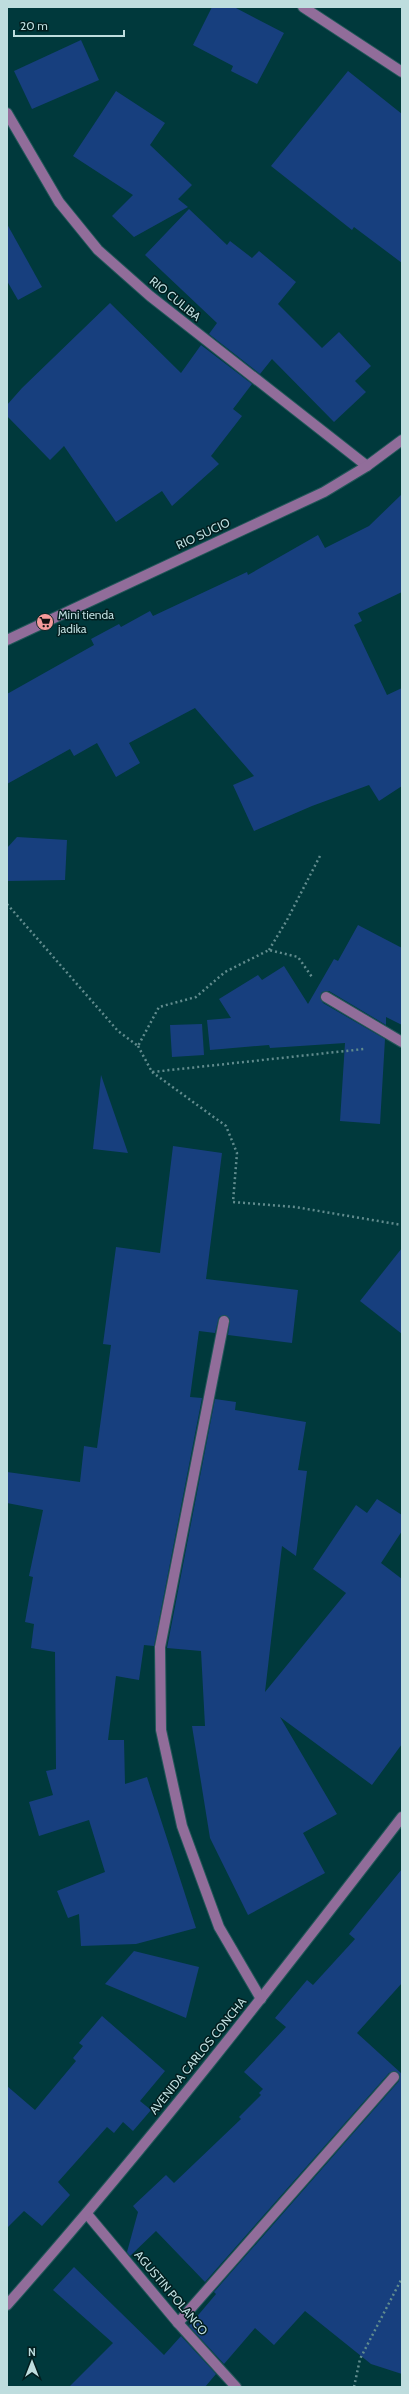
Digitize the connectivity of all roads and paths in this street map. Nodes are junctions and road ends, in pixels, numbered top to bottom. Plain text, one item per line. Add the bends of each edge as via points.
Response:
1 (303, 7) edge
2 (402, 72) edge
3 (7, 113) edge
4 (402, 440) edge
5 (367, 466) junction
6 (7, 640) edge
7 (321, 854) dead end
8 (7, 904) edge
9 (269, 950) junction
10 (326, 996) joint
11 (402, 1042) edge
12 (138, 1046) junction
13 (366, 1049) dead end
14 (152, 1072) junction
15 (402, 1226) edge
16 (224, 1321) dead end
17 (402, 1817) edge
18 (261, 1999) junction
19 (394, 2077) dead end
20 (87, 2214) junction
21 (402, 2278) edge
22 (7, 2305) edge
23 (178, 2323) junction
24 (236, 2387) edge
25 (354, 2387) edge

1 - 2 street
3 - 5 street, RIO CULIBA via 59,202 98,250 150,296
4 - 5 street, RIO SUCIO
5 - 6 street, RIO SUCIO via 324,492
7 - 9 path
8 - 12 path via 118,1030
9 - 10 path via 298,957
9 - 12 path via 225,972 196,996 159,1007
10 - 11 street
12 - 14 path
13 - 14 path
14 - 15 path via 226,1126 236,1153 233,1202 295,1207
16 - 18 street via 160,1647 161,1730 182,1826 219,1927
17 - 18 street, AVENIDA CARLOS CONCHA
18 - 20 street, AVENIDA CARLOS CONCHA
19 - 23 street
20 - 22 street, AVENIDA CARLOS CONCHA
20 - 23 street, AGUSTIN POLANCO
21 - 25 path via 360,2359
23 - 24 street, AGUSTIN POLANCO

